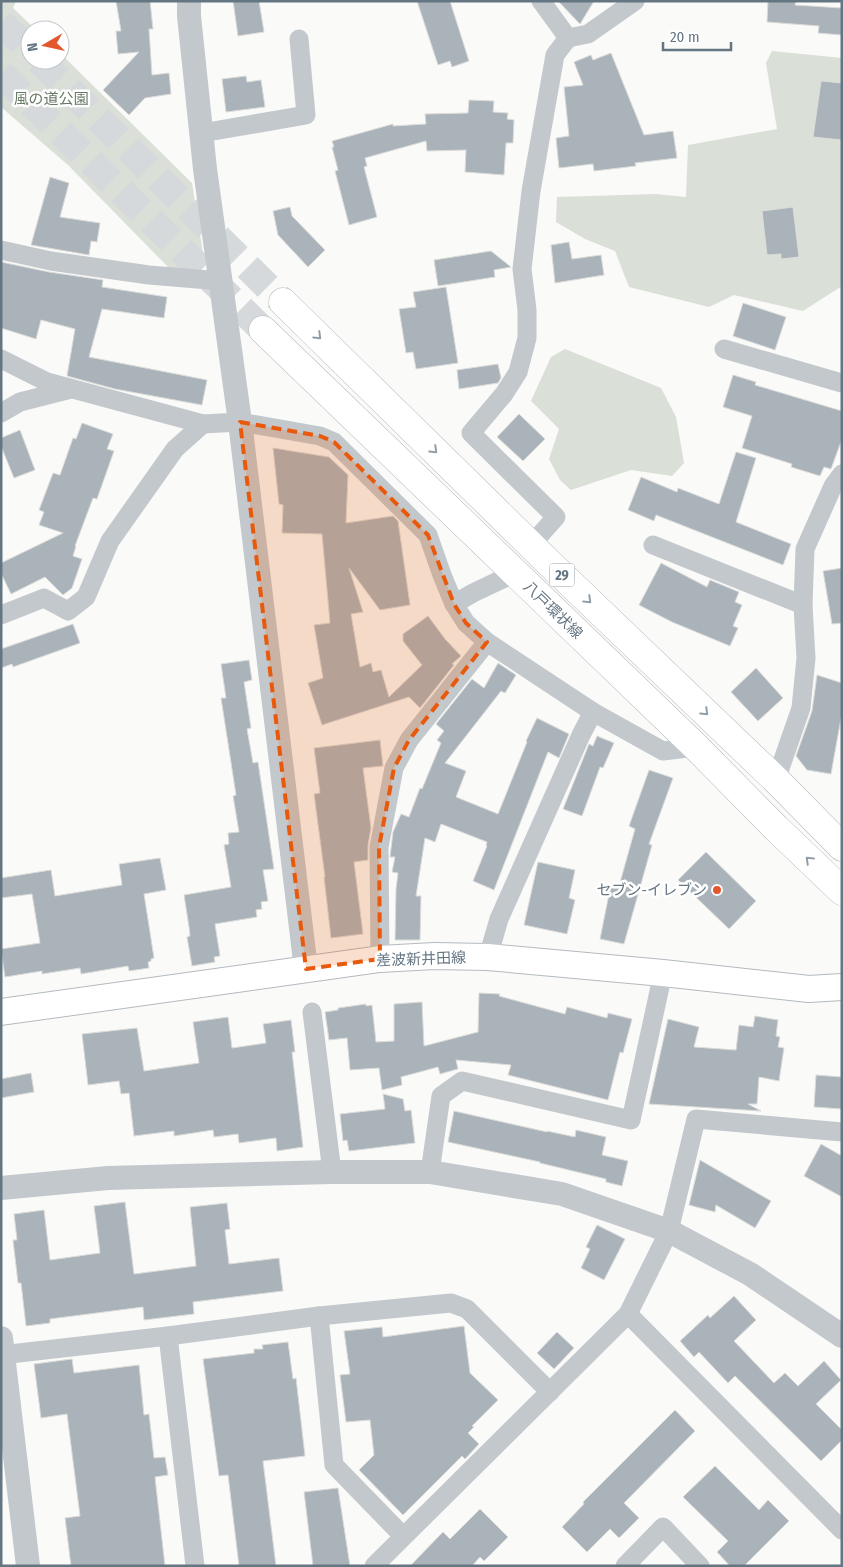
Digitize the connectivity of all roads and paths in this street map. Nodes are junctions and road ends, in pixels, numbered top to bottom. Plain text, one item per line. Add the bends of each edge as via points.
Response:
1 (189, 1) edge
2 (541, 1) edge
3 (635, 1) edge
4 (568, 38) junction
5 (299, 39) dead end
6 (202, 133) junction
7 (1, 250) edge
8 (221, 282) junction
9 (283, 302) tunnel mouth
10 (263, 330) tunnel mouth
11 (724, 349) dead end
12 (1, 359) edge
13 (842, 383) edge
14 (72, 389) junction
15 (1, 414) edge
16 (240, 422) junction
17 (203, 424) junction
18 (842, 474) edge
19 (530, 545) junction
20 (653, 546) dead end
21 (515, 573) junction
22 (454, 604) junction
23 (803, 604) junction
24 (1, 615) edge
25 (487, 642) junction
26 (593, 712) junction
27 (696, 747) junction
28 (776, 780) junction
29 (842, 847) edge
30 (842, 891) edge
31 (488, 957) junction
32 (380, 959) junction
33 (306, 969) junction
34 (663, 973) junction
35 (842, 987) edge
36 (1, 1012) edge
37 (312, 1012) dead end
38 (842, 1132) edge
39 (332, 1172) junction
40 (430, 1172) junction
41 (1, 1188) edge
42 (669, 1231) junction
43 (628, 1314) junction
44 (319, 1316) junction
45 (168, 1336) junction
46 (842, 1336) edge
47 (2, 1349) edge
48 (550, 1392) junction
49 (842, 1530) edge
50 (403, 1536) junction
51 (28, 1566) edge
52 (195, 1566) edge
53 (374, 1566) edge
54 (625, 1566) edge
55 (700, 1566) edge

1 - 6 street
2 - 4 street
3 - 4 street via 588,34
4 - 19 street via 555,55 531,191 522,269 528,310 527,338 518,372 472,434 556,517
5 - 6 street via 306,115
6 - 8 street
7 - 8 street via 51,261
8 - 16 street
9 -> 19 main road, 八戸環状線 / 29
10 - 21 main road, 八戸環状線 / 29
11 - 13 street
12 - 14 street via 47,382
14 - 15 street via 20,402
14 - 17 street
16 - 17 street
16 - 22 street via 320,436 334,442 428,535
16 - 33 street
17 - 24 street via 175,449 110,540 86,597 68,611 44,598
18 - 23 street via 833,486 805,549
19 -> 28 main road, 八戸環状線 / 29
20 - 23 street
21 - 22 street
21 - 27 main road, 八戸環状線 / 29
22 - 25 street via 466,623
23 - 28 street via 806,658 801,708
25 - 26 street
25 - 32 street via 409,740 394,768 379,847
26 - 27 street via 663,751
26 - 31 street via 499,919
30 -> 27 main road, 八戸環状線 / 29
28 - 29 main road, 八戸環状線 / 29
31 - 32 main road, 差波新井田線
31 - 34 main road, 差波新井田線
32 - 33 main road, 差波新井田線
33 - 36 main road, 差波新井田線
34 - 35 main road, 差波新井田線 via 810,989
34 - 40 street via 631,1120 462,1081 441,1096
37 - 39 street
38 - 42 street via 696,1120
39 - 40 street
39 - 41 street via 108,1178
40 - 42 street via 562,1194
42 - 43 street
42 - 46 street via 750,1274
43 - 48 street
43 - 49 street
44 - 45 street
44 - 48 street via 451,1303 467,1309
44 - 50 street via 334,1465
45 - 47 street
45 - 52 street
47 - 51 street
48 - 50 street
50 - 53 street
54 - 55 street via 663,1528

